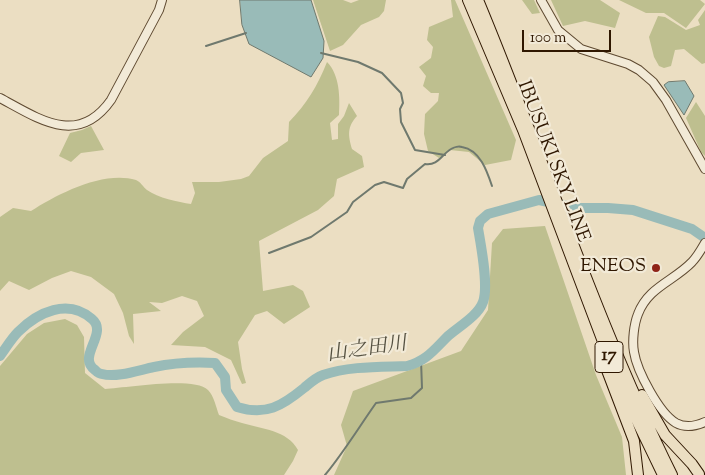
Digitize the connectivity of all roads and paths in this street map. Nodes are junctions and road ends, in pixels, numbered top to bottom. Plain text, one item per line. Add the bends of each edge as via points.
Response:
1 (162, 0) edge
2 (468, 0) edge
3 (478, 0) edge
4 (541, 0) edge
5 (0, 98) edge
6 (527, 131) junction
7 (705, 169) edge
8 (705, 243) edge
9 (597, 316) junction
10 (705, 422) edge
11 (700, 473) edge
12 (638, 475) edge
13 (663, 475) edge
14 (672, 475) edge

1 - 5 street via 111,100 96,118 78,125 62,126 45,122
2 - 6 main road, IBUSUKI SKY LINE / 17
3 - 6 main road, IBUSUKI SKY LINE / 17
4 - 7 street via 558,30 574,44 628,64 653,82
6 - 9 main road, IBUSUKI SKY LINE / 17
8 - 10 street via 692,262 646,299 637,319 633,349 637,366 671,419 686,426
9 - 11 main road via 607,322 658,425
9 - 12 main road via 595,335 634,441
9 - 13 main road, IBUSUKI SKY LINE / 17 via 634,416
9 - 14 main road, IBUSUKI SKY LINE / 17

